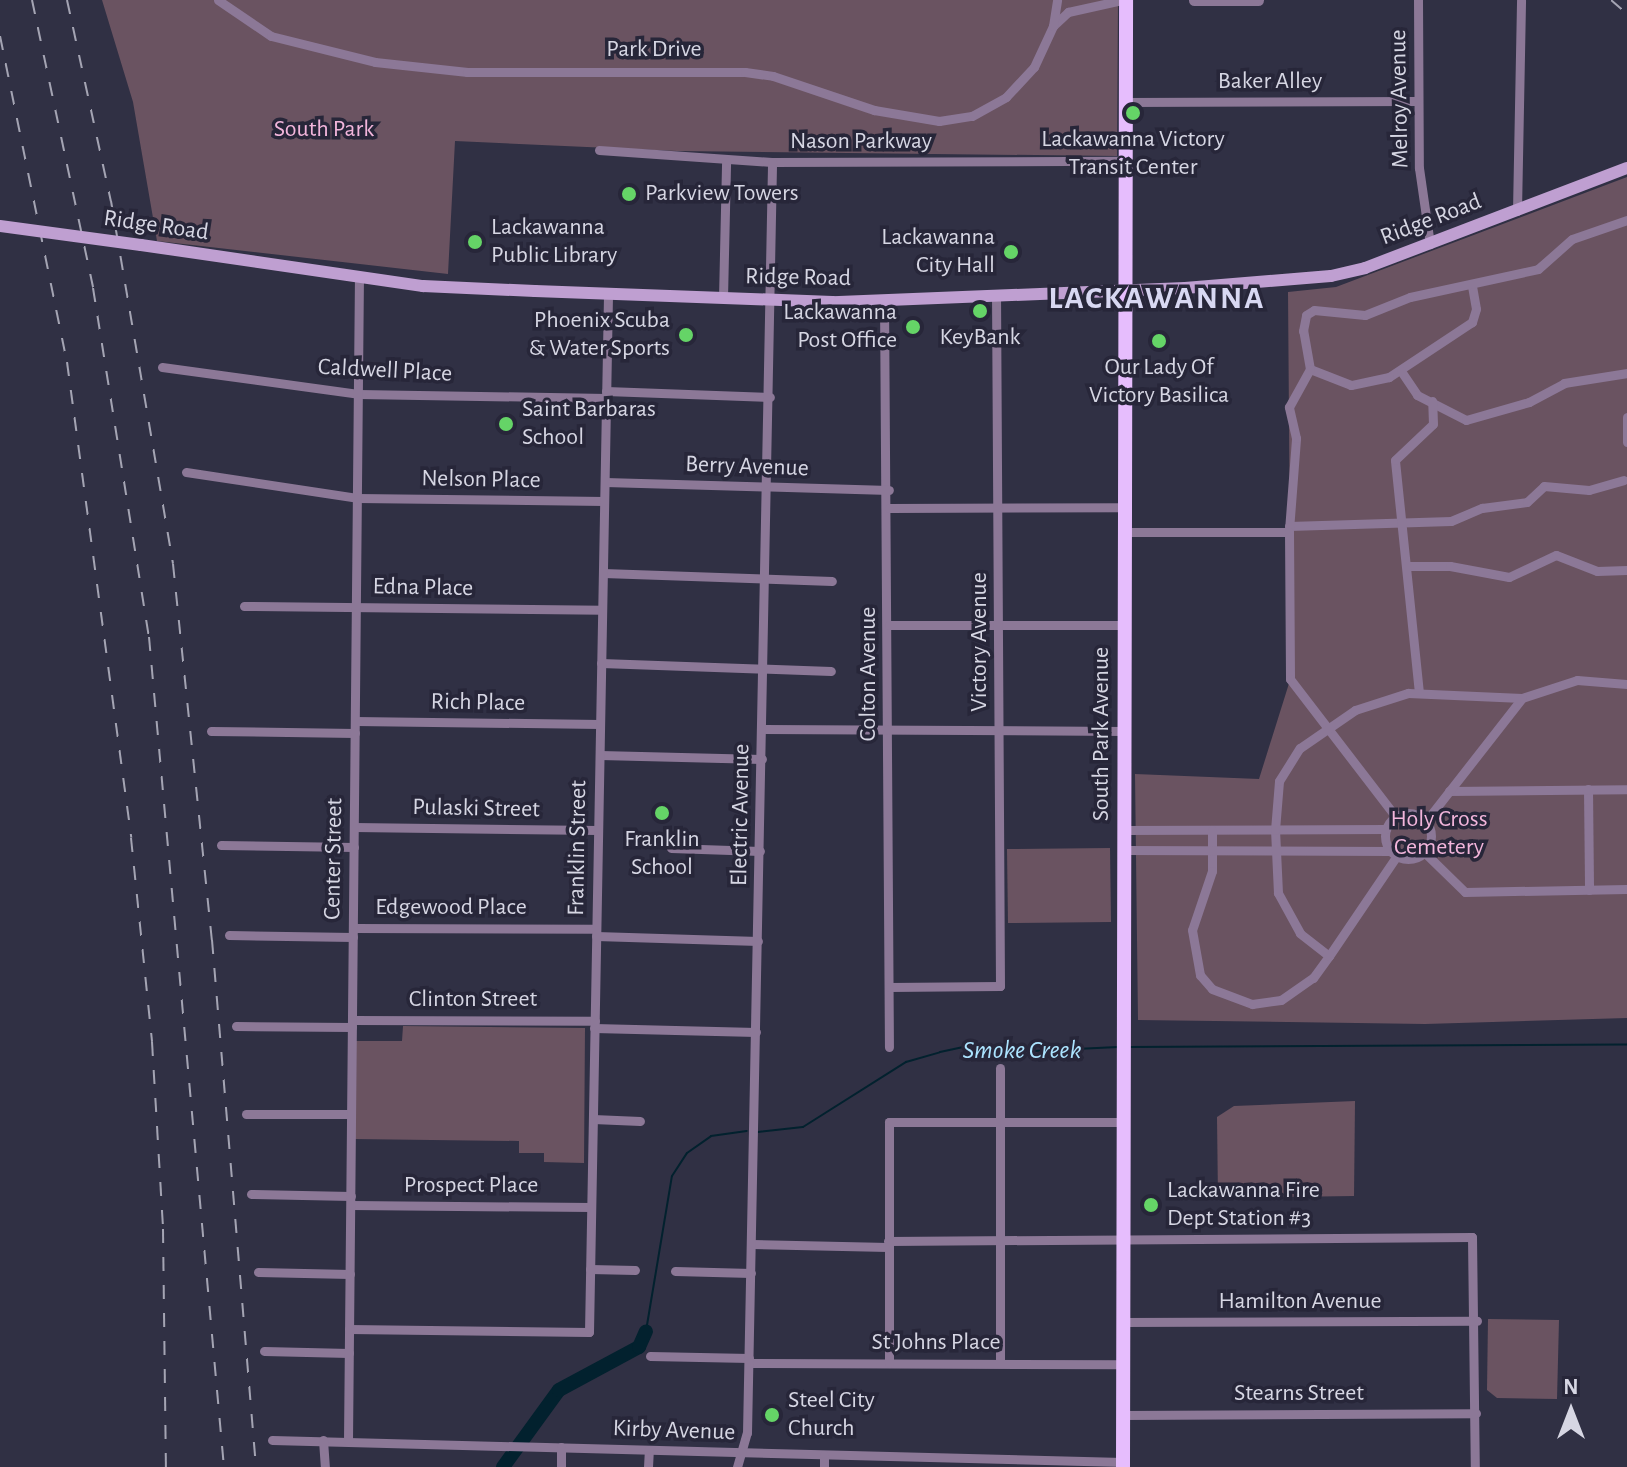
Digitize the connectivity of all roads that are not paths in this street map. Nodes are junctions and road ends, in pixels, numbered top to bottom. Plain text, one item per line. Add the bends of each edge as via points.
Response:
1 (218, 0) edge
2 (1057, 0) edge
3 (1124, 0) edge
4 (1194, 0) edge
5 (1258, 0) edge
6 (1418, 0) edge
7 (1521, 0) edge
8 (1053, 26) junction
9 (1416, 101) junction
10 (1124, 102) junction
11 (599, 150) dead end
12 (726, 161) junction
13 (1123, 161) junction
14 (772, 162) junction
15 (1627, 168) edge
16 (1517, 211) junction
17 (1627, 221) edge
18 (0, 226) edge
19 (1430, 244) junction
20 (359, 278) junction
21 (1472, 286) junction
22 (1124, 291) junction
23 (608, 293) junction
24 (996, 297) junction
25 (723, 298) junction
26 (772, 300) junction
27 (884, 300) junction
28 (162, 367) dead end
29 (1310, 369) junction
30 (1401, 371) junction
31 (1627, 373) edge
32 (358, 394) junction
33 (606, 395) junction
34 (770, 397) junction
35 (1432, 401) junction
36 (1627, 417) edge
37 (1627, 442) edge
38 (186, 472) dead end
39 (1626, 480) edge
40 (605, 482) junction
41 (768, 488) junction
42 (889, 490) junction
43 (357, 498) junction
44 (604, 501) junction
45 (1123, 507) junction
46 (889, 508) junction
47 (1000, 508) junction
48 (1403, 522) junction
49 (1288, 530) junction
50 (1123, 532) junction
51 (1407, 566) junction
52 (1627, 570) edge
53 (603, 573) junction
54 (766, 579) junction
55 (832, 581) dead end
56 (244, 606) dead end
57 (356, 607) junction
58 (602, 610) junction
59 (889, 625) junction
60 (1000, 625) junction
61 (1124, 625) junction
62 (601, 663) junction
63 (764, 669) junction
64 (831, 671) dead end
65 (1627, 684) edge
66 (1419, 693) junction
67 (1522, 698) junction
68 (355, 721) junction
69 (600, 724) junction
70 (1325, 726) junction
71 (763, 729) junction
72 (889, 730) junction
73 (1000, 730) junction
74 (211, 731) dead end
75 (1124, 731) junction
76 (355, 733) junction
77 (600, 755) junction
78 (762, 759) junction
79 (1588, 789) junction
80 (1627, 789) edge
81 (1449, 791) junction
82 (1396, 817) junction
83 (1426, 821) junction
84 (354, 827) junction
85 (1386, 829) junction
86 (598, 830) junction
87 (1124, 830) junction
88 (1212, 830) junction
89 (1275, 830) junction
90 (221, 845) dead end
91 (354, 847) junction
92 (671, 848) dead end
93 (1124, 850) junction
94 (760, 851) junction
95 (1213, 851) junction
96 (1275, 851) junction
97 (1425, 853) junction
98 (1393, 854) junction
99 (1627, 889) edge
100 (1589, 890) junction
101 (353, 932) junction
102 (596, 932) junction
103 (229, 935) dead end
104 (758, 941) junction
105 (1329, 956) junction
106 (889, 987) junction
107 (352, 1023) junction
108 (594, 1024) junction
109 (236, 1026) dead end
110 (756, 1032) junction
111 (889, 1047) dead end
112 (1000, 1068) dead end
113 (246, 1114) dead end
114 (351, 1114) junction
115 (593, 1119) junction
116 (640, 1121) dead end
117 (1000, 1122) junction
118 (1123, 1122) junction
119 (251, 1194) dead end
120 (351, 1201) junction
121 (591, 1207) junction
122 (1000, 1241) junction
123 (1122, 1241) junction
124 (752, 1244) junction
125 (888, 1244) junction
126 (590, 1269) junction
127 (635, 1270) dead end
128 (675, 1271) dead end
129 (258, 1272) dead end
130 (751, 1273) junction
131 (350, 1274) junction
132 (1477, 1321) junction
133 (1122, 1322) junction
134 (349, 1329) junction
135 (264, 1351) dead end
136 (349, 1353) junction
137 (650, 1356) dead end
138 (749, 1360) junction
139 (889, 1363) junction
140 (1000, 1363) junction
141 (1123, 1364) junction
142 (1476, 1413) junction
143 (1123, 1415) junction
144 (272, 1440) dead end
145 (323, 1440) junction
146 (348, 1441) junction
147 (561, 1447) junction
148 (649, 1450) junction
149 (741, 1453) junction
150 (824, 1455) junction
151 (911, 1462) edge
152 (1123, 1464) edge
153 (325, 1467) edge
154 (561, 1467) edge
155 (648, 1467) edge
156 (737, 1467) edge
157 (824, 1467) edge
158 (1475, 1467) edge

1 - 8 street, Park Drive via 271,36 375,62 481,72 745,72 773,76 874,110 939,121 972,116 1006,97 1034,67
2 - 8 street, Park Drive
3 - 8 street via 1082,6
3 - 10 main road, South Park Avenue
4 - 5 street
6 - 9 street, Melroy Avenue
7 - 16 street
9 - 10 street, Baker Alley
9 - 19 street, Melroy Avenue
10 - 13 main road, South Park Avenue
11 - 12 street, Nason Parkway
12 - 14 street, Nason Parkway
12 - 25 street
13 - 14 street, Nason Parkway
13 - 22 main road, South Park Avenue
14 - 26 street, Electric Avenue
15 - 16 main road, Ridge Road
16 - 19 main road, Ridge Road
17 - 21 street via 1572,239 1538,269
18 - 20 main road, Ridge Road, bridge
19 - 22 main road, Ridge Road via 1331,276
20 - 23 main road, Ridge Road via 423,286
20 - 32 street, Center Street
21 - 29 street via 1410,297 1365,315 1314,310 1306,315 1303,331
21 - 30 street via 1472,322
22 - 24 main road, Ridge Road
22 - 45 main road, South Park Avenue
23 - 25 main road, Ridge Road
23 - 33 street, Franklin Street
24 - 27 main road, Ridge Road
24 - 47 street, Victory Avenue
25 - 26 main road, Ridge Road
26 - 27 main road, Ridge Road
26 - 34 street, Electric Avenue
27 - 42 street, Colton Avenue
28 - 32 street, Caldwell Place
29 - 30 street via 1351,385
29 - 49 street via 1289,407 1296,438
30 - 35 street via 1417,395
31 - 35 street via 1564,383 1529,402 1466,420
32 - 33 street, Caldwell Place
32 - 43 street, Center Street
33 - 34 street, Caldwell Place
33 - 40 street, Franklin Street
34 - 41 street, Electric Avenue
35 - 48 street via 1433,424 1395,460
36 - 37 street
38 - 43 street, Nelson Place
39 - 48 street via 1589,490 1544,486 1527,502 1511,507 1482,508 1451,521
40 - 41 street, Berry Avenue
40 - 44 street, Franklin Street
41 - 42 street, Berry Avenue
41 - 54 street, Electric Avenue
42 - 46 street, Colton Avenue
43 - 44 street, Nelson Place
43 - 57 street, Center Street
44 - 53 street, Franklin Street
45 - 47 street
45 - 50 main road, South Park Avenue
46 - 47 street
46 - 59 street, Colton Avenue
47 - 60 street, Victory Avenue
48 - 49 street
48 - 51 street
49 - 50 street
49 - 70 street via 1290,679
50 - 61 main road, South Park Avenue
51 - 52 street via 1450,566 1509,577 1556,555 1597,571
51 - 66 street
53 - 54 street
53 - 58 street, Franklin Street
54 - 55 street
54 - 63 street, Electric Avenue
56 - 57 street, Edna Place
57 - 58 street, Edna Place
57 - 68 street, Center Street
58 - 62 street, Franklin Street
59 - 60 street
59 - 72 street, Colton Avenue
60 - 61 street
60 - 73 street, Victory Avenue
61 - 75 main road, South Park Avenue
62 - 63 street
62 - 69 street, Franklin Street
63 - 64 street
63 - 71 street, Electric Avenue
65 - 67 street via 1577,680
66 - 67 street
66 - 70 street via 1355,710
67 - 81 street
68 - 69 street, Rich Place
68 - 76 street, Center Street
69 - 77 street, Franklin Street
70 - 82 street
70 - 89 street via 1300,748 1279,781
71 - 72 street
71 - 78 street, Electric Avenue
72 - 73 street
72 - 106 street, Colton Avenue
73 - 75 street
73 - 106 street, Victory Avenue via 1000,986
74 - 76 street
75 - 87 main road, South Park Avenue
76 - 84 street, Center Street
77 - 78 street
77 - 86 street, Franklin Street
78 - 94 street, Electric Avenue
79 - 80 street
79 - 81 street
79 - 100 street
81 - 83 street
82 - 83 street via 1412,813
82 - 85 street
83 - 97 street via 1432,836
84 - 86 street, Pulaski Street
84 - 91 street, Center Street
85 - 89 street
85 - 98 street
86 - 102 street, Franklin Street
87 - 88 street
87 - 93 main road, South Park Avenue
88 - 89 street
88 - 95 street
89 - 96 street
90 - 91 street
91 - 101 street, Center Street
92 - 94 street
93 - 95 street
93 - 118 main road, South Park Avenue
94 - 104 street, Electric Avenue
95 - 96 street
95 - 105 street via 1209,886 1192,930 1196,963 1212,989 1252,1004 1281,1000 1313,978
96 - 98 street
96 - 105 street via 1278,893 1300,933
97 - 98 street via 1409,860
97 - 100 street via 1465,892
98 - 105 street
99 - 100 street
101 - 102 street, Edgewood Place
101 - 103 street, Edgewood Place
101 - 107 street, Center Street
102 - 104 street, Edgewood Place
102 - 108 street, Franklin Street
104 - 110 street, Electric Avenue
106 - 111 street, Colton Avenue
107 - 108 street, Clinton Street
107 - 109 street, Clinton Street
107 - 114 street, Center Street
108 - 110 street, Clinton Street
108 - 115 street, Franklin Street
110 - 124 street, Electric Avenue
112 - 117 street
113 - 114 street
114 - 120 street, Center Street
115 - 116 street
115 - 121 street, Franklin Street
117 - 118 street
117 - 122 street
117 - 125 street via 889,1122
118 - 123 main road, South Park Avenue
119 - 120 street, Prospect Place
120 - 121 street, Prospect Place
120 - 131 street, Center Street
121 - 126 street, Franklin Street
122 - 123 street
122 - 125 street
122 - 140 street
123 - 132 street via 1472,1237
123 - 133 main road, South Park Avenue
124 - 125 street
124 - 130 street, Electric Avenue
125 - 139 street
126 - 127 street
126 - 134 street, Franklin Street via 589,1332
128 - 130 street
129 - 131 street
130 - 138 street, Electric Avenue
131 - 134 street, Center Street
132 - 133 street, Hamilton Avenue
132 - 142 street
133 - 141 main road, South Park Avenue
134 - 136 street, Center Street
135 - 136 street
136 - 146 street, Center Street
137 - 138 street, St Johns Place
138 - 139 street, St Johns Place
138 - 149 street, Electric Avenue via 747,1433
139 - 140 street, St Johns Place
140 - 141 street, St Johns Place
141 - 143 main road, South Park Avenue
142 - 143 street, Stearns Street
142 - 158 street
143 - 152 main road, South Park Avenue
144 - 145 street, Kirby Avenue
145 - 146 street, Kirby Avenue
145 - 153 street
146 - 147 street, Kirby Avenue
147 - 148 street, Kirby Avenue
147 - 154 street
148 - 149 street, Kirby Avenue
148 - 155 street
149 - 150 street, Kirby Avenue
149 - 156 street, Electric Avenue
150 - 151 street, Kirby Avenue
150 - 157 street
151 - 152 street, Kirby Avenue

